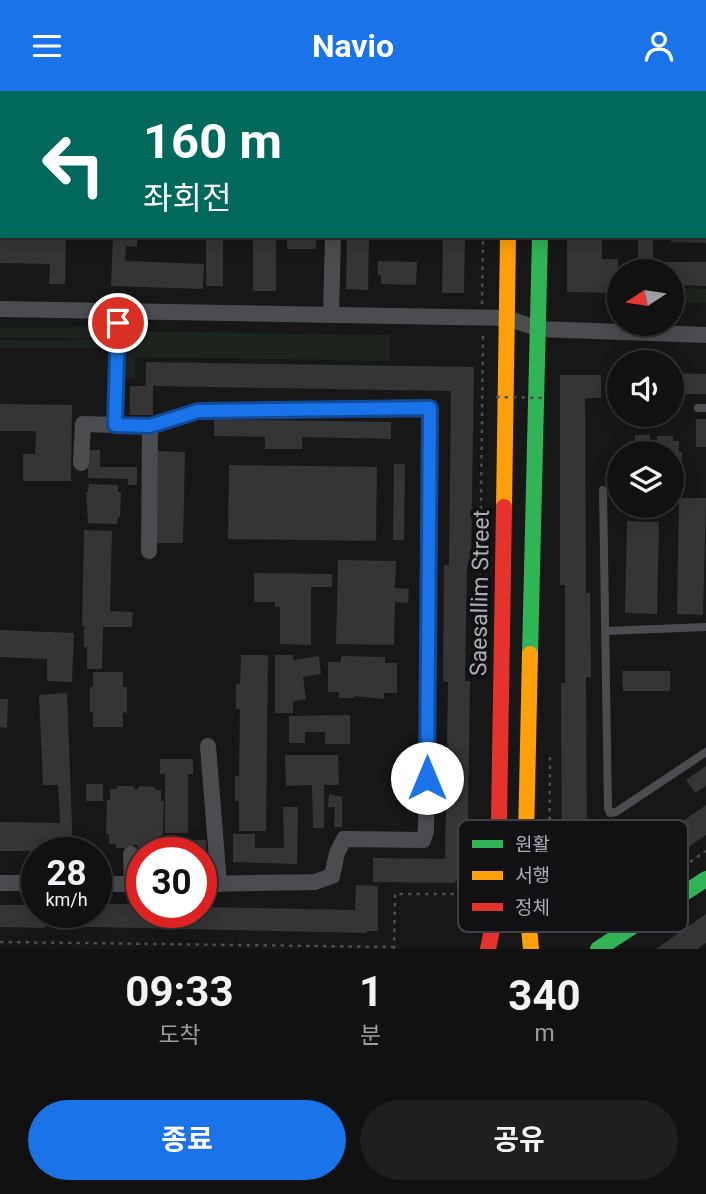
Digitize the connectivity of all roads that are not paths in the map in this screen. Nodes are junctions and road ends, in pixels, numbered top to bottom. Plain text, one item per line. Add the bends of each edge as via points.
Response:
1 (333, 238) edge
2 (508, 238) edge
3 (540, 238) edge
4 (0, 309) edge
5 (117, 310) junction
6 (331, 314) junction
7 (507, 318) junction
8 (539, 329) junction
9 (706, 335) edge
10 (115, 425) junction
11 (150, 426) junction
12 (81, 463) dead end
13 (603, 490) dead end
14 (149, 551) dead end
15 (706, 627) edge
16 (605, 631) junction
17 (208, 746) dead end
18 (706, 752) edge
19 (499, 820) edge
20 (527, 820) edge
21 (706, 879) edge
22 (0, 883) edge
23 (21, 883) edge
24 (219, 884) joint
25 (688, 891) edge
26 (626, 932) edge
27 (598, 949) edge

1 - 6 street
2 - 7 main road, Saesallim Street
3 - 8 main road
4 - 5 street
5 - 6 street
5 - 10 street
6 - 7 street
7 - 8 street
7 - 19 main road, Saesallim Street
8 - 9 street
8 - 20 main road
10 - 11 street
10 - 12 street via 83,424
11 - 14 street
11 - 24 street via 198,411 430,408 423,840 344,839 332,876 315,883
13 - 16 lane
15 - 16 lane
16 - 18 lane via 610,813
17 - 24 street
21 - 25 main road
22 - 23 street
26 - 27 main road

